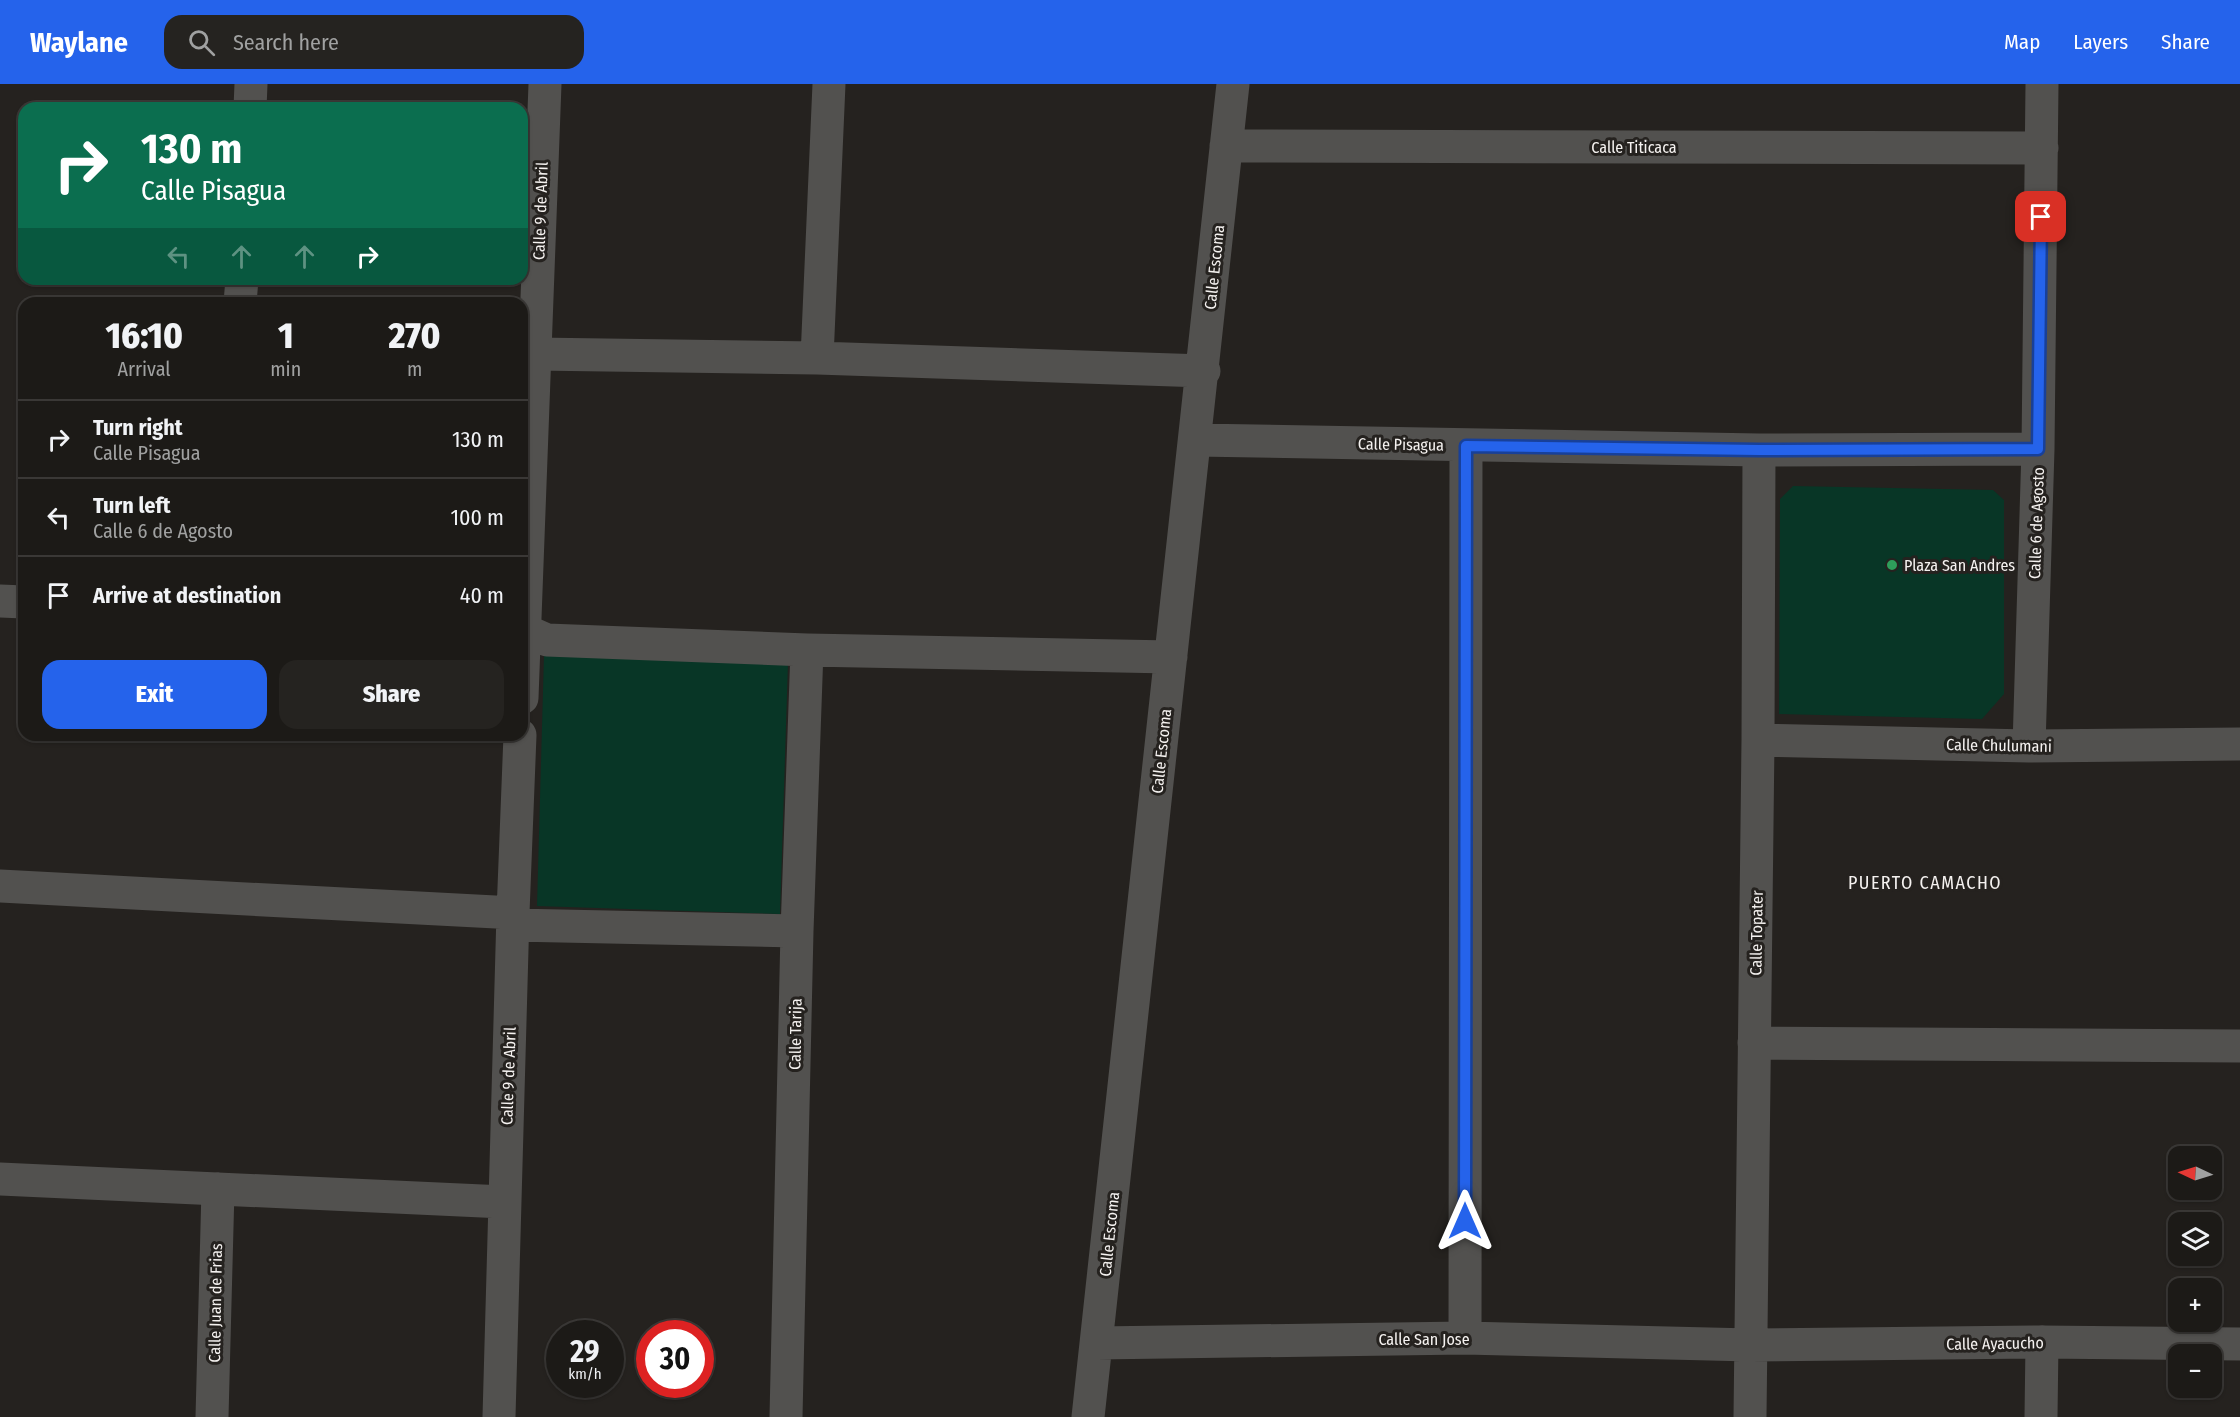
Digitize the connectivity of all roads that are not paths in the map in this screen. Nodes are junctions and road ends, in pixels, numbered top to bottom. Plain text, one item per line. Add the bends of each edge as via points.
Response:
1 (251, 84) edge
2 (545, 84) edge
3 (829, 84) edge
4 (1233, 84) edge
5 (2042, 84) edge
6 (250, 102) edge
7 (1226, 146) junction
8 (2042, 148) junction
9 (535, 354) junction
10 (817, 358) junction
11 (1204, 371) junction
12 (1196, 440) junction
13 (1466, 446) junction
14 (2038, 449) junction
15 (1759, 450) junction
16 (528, 529) edge
17 (0, 601) edge
18 (18, 602) edge
19 (528, 631) edge
20 (807, 651) junction
21 (1171, 657) junction
22 (1758, 740) junction
23 (520, 741) edge
24 (2240, 744) edge
25 (2029, 746) junction
26 (0, 886) edge
27 (513, 919) junction
28 (797, 931) junction
29 (1754, 1043) junction
30 (2240, 1046) edge
31 (0, 1179) edge
32 (218, 1189) junction
33 (504, 1202) junction
34 (1465, 1338) junction
35 (2042, 1342) junction
36 (1097, 1343) junction
37 (2240, 1344) edge
38 (1751, 1345) junction
39 (212, 1417) edge
40 (500, 1417) edge
41 (786, 1417) edge
42 (1088, 1417) edge
43 (1750, 1417) edge
44 (2042, 1417) edge

1 - 6 street
2 - 9 street, Calle 9 de Abril
3 - 10 street
4 - 7 street, Calle Escoma
5 - 8 street, Calle 6 de Agosto
7 - 8 street, Calle Titicaca
7 - 11 street, Calle Escoma
8 - 14 street, Calle 6 de Agosto
9 - 10 street
9 - 16 street, Calle 9 de Abril
10 - 11 street
11 - 12 street, Calle Escoma
12 - 13 street, Calle Pisagua
12 - 21 street, Calle Escoma
13 - 15 street, Calle Pisagua
13 - 34 street
14 - 15 street, Calle Pisagua
14 - 25 street, Calle 6 de Agosto
15 - 22 street, Calle Topater
17 - 18 street
19 - 20 street via 547,640
20 - 21 street
20 - 28 street, Calle Tarija
21 - 36 street, Calle Escoma
22 - 25 street, Calle Chulumani
22 - 29 street, Calle Topater
23 - 27 street, Calle 9 de Abril
24 - 25 street, Calle Chulumani
26 - 27 street
27 - 28 street
27 - 33 street, Calle 9 de Abril
28 - 41 street, Calle Tarija
29 - 30 street
29 - 38 street, Calle Topater
31 - 32 street
32 - 33 street
32 - 39 street, Calle Juan de Frias
33 - 40 street, Calle 9 de Abril
34 - 36 street, Calle San Jose
34 - 38 street, Calle San Jose
35 - 37 street, Calle Ayacucho
35 - 38 street, Calle Ayacucho
35 - 44 street
36 - 42 street, Calle Escoma
38 - 43 street, Calle Topater

